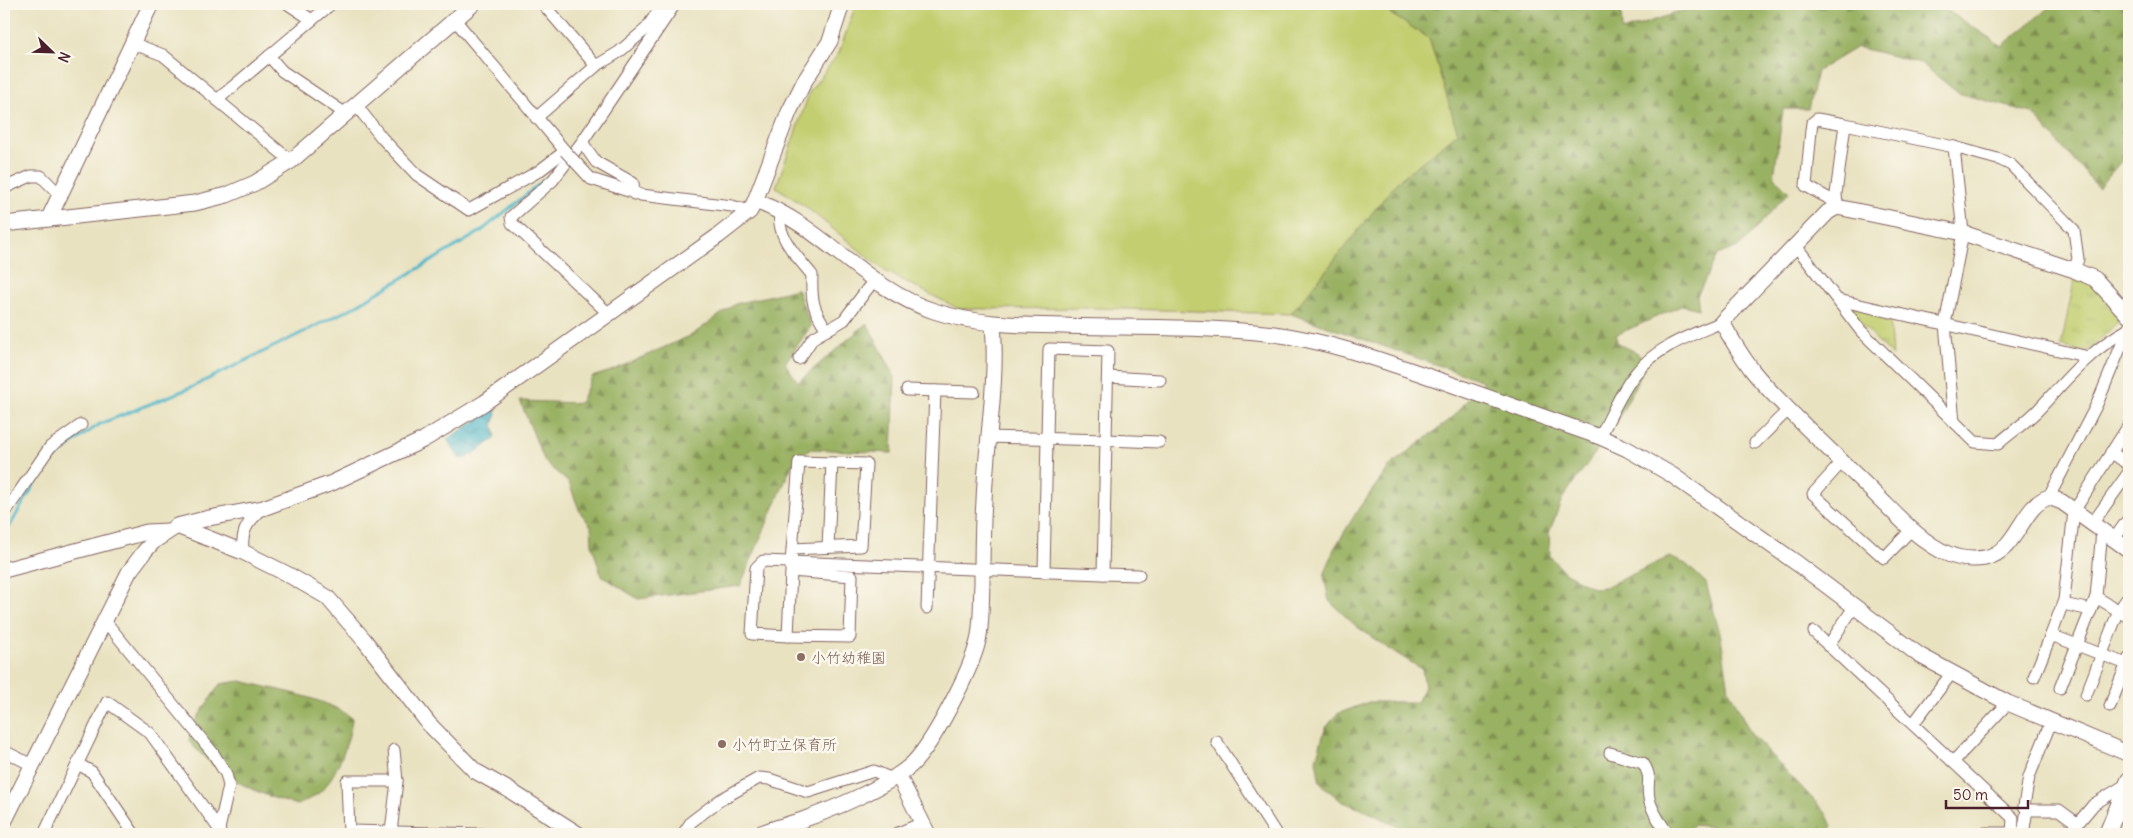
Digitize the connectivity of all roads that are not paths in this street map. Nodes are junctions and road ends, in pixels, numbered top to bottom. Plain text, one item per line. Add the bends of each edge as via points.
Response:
1 (288, 4) edge
2 (331, 4) edge
3 (473, 4) edge
4 (542, 4) edge
5 (663, 4) edge
6 (675, 4) edge
7 (842, 4) edge
8 (148, 5) edge
9 (312, 20) junction
10 (455, 20) junction
11 (132, 43) junction
12 (269, 56) junction
13 (596, 66) junction
14 (217, 100) junction
15 (351, 110) junction
16 (536, 118) junction
17 (1845, 124) junction
18 (582, 142) junction
19 (1954, 147) junction
20 (565, 151) junction
21 (291, 161) junction
22 (4, 188) edge
23 (634, 194) junction
24 (60, 196) junction
25 (752, 206) junction
26 (1837, 207) junction
27 (780, 212) junction
28 (50, 218) junction
29 (4, 224) edge
30 (1963, 232) junction
31 (1796, 246) junction
32 (2074, 270) junction
33 (874, 280) junction
34 (1838, 300) junction
35 (609, 314) junction
36 (1722, 322) junction
37 (993, 324) junction
38 (1945, 324) junction
39 (2128, 324) edge
40 (827, 330) junction
41 (2088, 357) junction
42 (799, 359) dead end
43 (1108, 377) junction
44 (1160, 380) dead end
45 (907, 390) dead end
46 (935, 391) junction
47 (974, 392) dead end
48 (1788, 409) junction
49 (1954, 422) junction
50 (81, 425) dead end
51 (2129, 425) edge
52 (988, 437) junction
53 (1600, 437) junction
54 (1048, 439) junction
55 (1106, 440) junction
56 (1159, 442) dead end
57 (1755, 442) dead end
58 (2111, 452) junction
59 (1842, 462) junction
60 (832, 463) junction
61 (2129, 465) edge
62 (2129, 472) edge
63 (2049, 497) junction
64 (263, 508) junction
65 (2074, 511) junction
66 (4, 514) edge
67 (2129, 518) edge
68 (173, 528) junction
69 (1912, 529) junction
70 (2103, 531) junction
71 (828, 548) junction
72 (792, 549) junction
73 (2129, 550) edge
74 (242, 552) junction
75 (791, 567) junction
76 (929, 569) junction
77 (4, 570) edge
78 (982, 570) junction
79 (1044, 572) junction
80 (1103, 574) junction
81 (1139, 576) dead end
82 (2129, 596) edge
83 (2096, 597) junction
84 (2063, 604) junction
85 (1854, 607) junction
86 (927, 608) dead end
87 (2090, 610) junction
88 (2119, 610) junction
89 (2129, 617) edge
90 (105, 621) junction
91 (1814, 632) dead end
92 (2051, 634) junction
93 (788, 636) junction
94 (2077, 645) junction
95 (1828, 646) junction
96 (2102, 654) junction
97 (2128, 662) edge
98 (1951, 674) junction
99 (2034, 677) dead end
100 (2060, 688) dead end
101 (2086, 696) dead end
102 (2008, 703) junction
103 (2110, 706) dead end
104 (2051, 722) junction
105 (1913, 724) junction
106 (1217, 742) dead end
107 (394, 750) dead end
108 (4, 751) edge
109 (1610, 753) dead end
110 (2129, 754) edge
111 (1953, 762) junction
112 (32, 764) junction
113 (78, 764) junction
114 (895, 777) junction
115 (397, 781) junction
116 (2129, 781) edge
117 (2027, 810) junction
118 (4, 822) edge
119 (2078, 824) junction
120 (925, 828) edge
121 (220, 832) edge
122 (391, 832) junction
123 (349, 833) edge
124 (767, 833) edge
125 (44, 834) edge
126 (134, 834) edge
127 (482, 834) edge
128 (578, 834) edge
129 (683, 834) edge
130 (896, 834) edge
131 (1276, 834) edge
132 (1668, 834) edge
133 (1985, 834) edge
134 (2019, 834) edge
135 (2069, 834) edge
136 (2107, 834) edge

1 - 9 street
2 - 9 street
3 - 10 street
4 - 13 street
5 - 13 street via 646,28 619,52
6 - 18 street
7 - 25 street via 830,41 789,112
8 - 11 street
9 - 12 street
10 - 15 street
10 - 16 street
11 - 14 street via 163,55
11 - 24 street
12 - 14 street
12 - 15 street via 282,71
13 - 16 street
14 - 21 street
15 - 20 street via 417,175 469,210 539,171
15 - 21 street
16 - 20 street
17 - 19 street
17 - 26 street
17 - 26 street via 1817,119 1811,130 1806,186
18 - 23 street via 596,162 633,183
18 - 35 street via 553,180 510,220
19 - 30 street
19 - 32 street via 2011,165 2074,230 2078,259
20 - 23 street, bridge via 591,179
21 - 28 street via 255,183 227,195 195,203
22 - 24 street via 31,176 41,176
23 - 25 street
24 - 28 street
25 - 27 street
25 - 35 street via 718,236
26 - 30 street
26 - 31 street via 1828,212
27 - 33 street
27 - 40 street via 778,224 786,243 812,275 815,312
28 - 29 street
30 - 32 street
30 - 38 street
31 - 34 street
31 - 36 street
32 - 39 street via 2095,279
33 - 37 street via 933,311
33 - 40 street via 844,320
34 - 38 street
34 - 49 street via 1861,331
35 - 64 street via 484,403 423,440 332,483
36 - 48 street via 1738,351
36 - 53 street via 1670,345 1636,372
37 - 52 street via 995,353
37 - 53 street via 1222,329 1278,335 1331,346 1402,368
38 - 41 street
38 - 49 street
39 - 41 street
39 - 63 street via 2097,404
40 - 42 street via 813,338
41 - 49 street via 2038,410 1998,444 1975,442
43 - 44 street
43 - 54 street via 1108,351 1049,349
43 - 55 street
45 - 46 street
46 - 47 street
46 - 76 street
48 - 57 street
48 - 59 street
50 - 66 street via 50,447
51 - 58 street
52 - 54 street
52 - 78 street
53 - 85 street via 1672,475
54 - 55 street
54 - 79 street
55 - 56 street
55 - 80 street
58 - 61 street
58 - 65 street
59 - 69 street
59 - 69 street via 1813,494 1884,558
60 - 71 street
60 - 71 street via 866,464 862,546
60 - 72 street via 799,462
62 - 70 street
63 - 65 street
63 - 69 street via 2036,505 2007,545 1985,558 1960,559 1947,554
64 - 68 street
64 - 74 street via 245,527
65 - 70 street
65 - 84 street
67 - 70 street
68 - 74 street
68 - 77 street via 146,532
68 - 90 street via 144,552
70 - 73 street
70 - 83 street
71 - 72 street
72 - 75 street
74 - 128 street via 327,597 429,724 475,771
75 - 76 street
75 - 93 street
75 - 93 street via 762,561 756,568 752,634
75 - 93 street via 852,576 850,637
76 - 78 street
76 - 86 street
78 - 79 street
78 - 114 street via 979,632 971,662 925,749
79 - 80 street
80 - 81 street
82 - 88 street
83 - 87 street
83 - 88 street
84 - 87 street
84 - 92 street
85 - 95 street
85 - 98 street via 1919,655
87 - 94 street
88 - 89 street
88 - 96 street
90 - 112 street
90 - 121 street via 213,753 226,774 230,786
91 - 95 street
92 - 94 street
92 - 99 street
94 - 96 street
94 - 100 street
95 - 105 street
96 - 97 street
96 - 101 street
97 - 103 street
98 - 102 street
98 - 105 street
102 - 104 street
102 - 111 street
104 - 110 street
104 - 117 street via 2029,777 2024,806
105 - 111 street
106 - 131 street
107 - 115 street
108 - 112 street
109 - 132 street via 1643,763 1649,773 1649,798 1653,810
111 - 134 street via 2013,818
112 - 118 street
113 - 121 street via 107,702 150,733
113 - 125 street
113 - 126 street via 92,772
114 - 120 street
114 - 124 street via 821,813
114 - 129 street via 874,771 808,792 758,778 720,800 691,822
115 - 122 street
115 - 123 street via 347,781
116 - 119 street via 2094,804
116 - 136 main road
117 - 119 street via 2059,810
117 - 134 street
119 - 135 street
120 - 130 street
122 - 123 street
122 - 127 street
133 - 134 street

